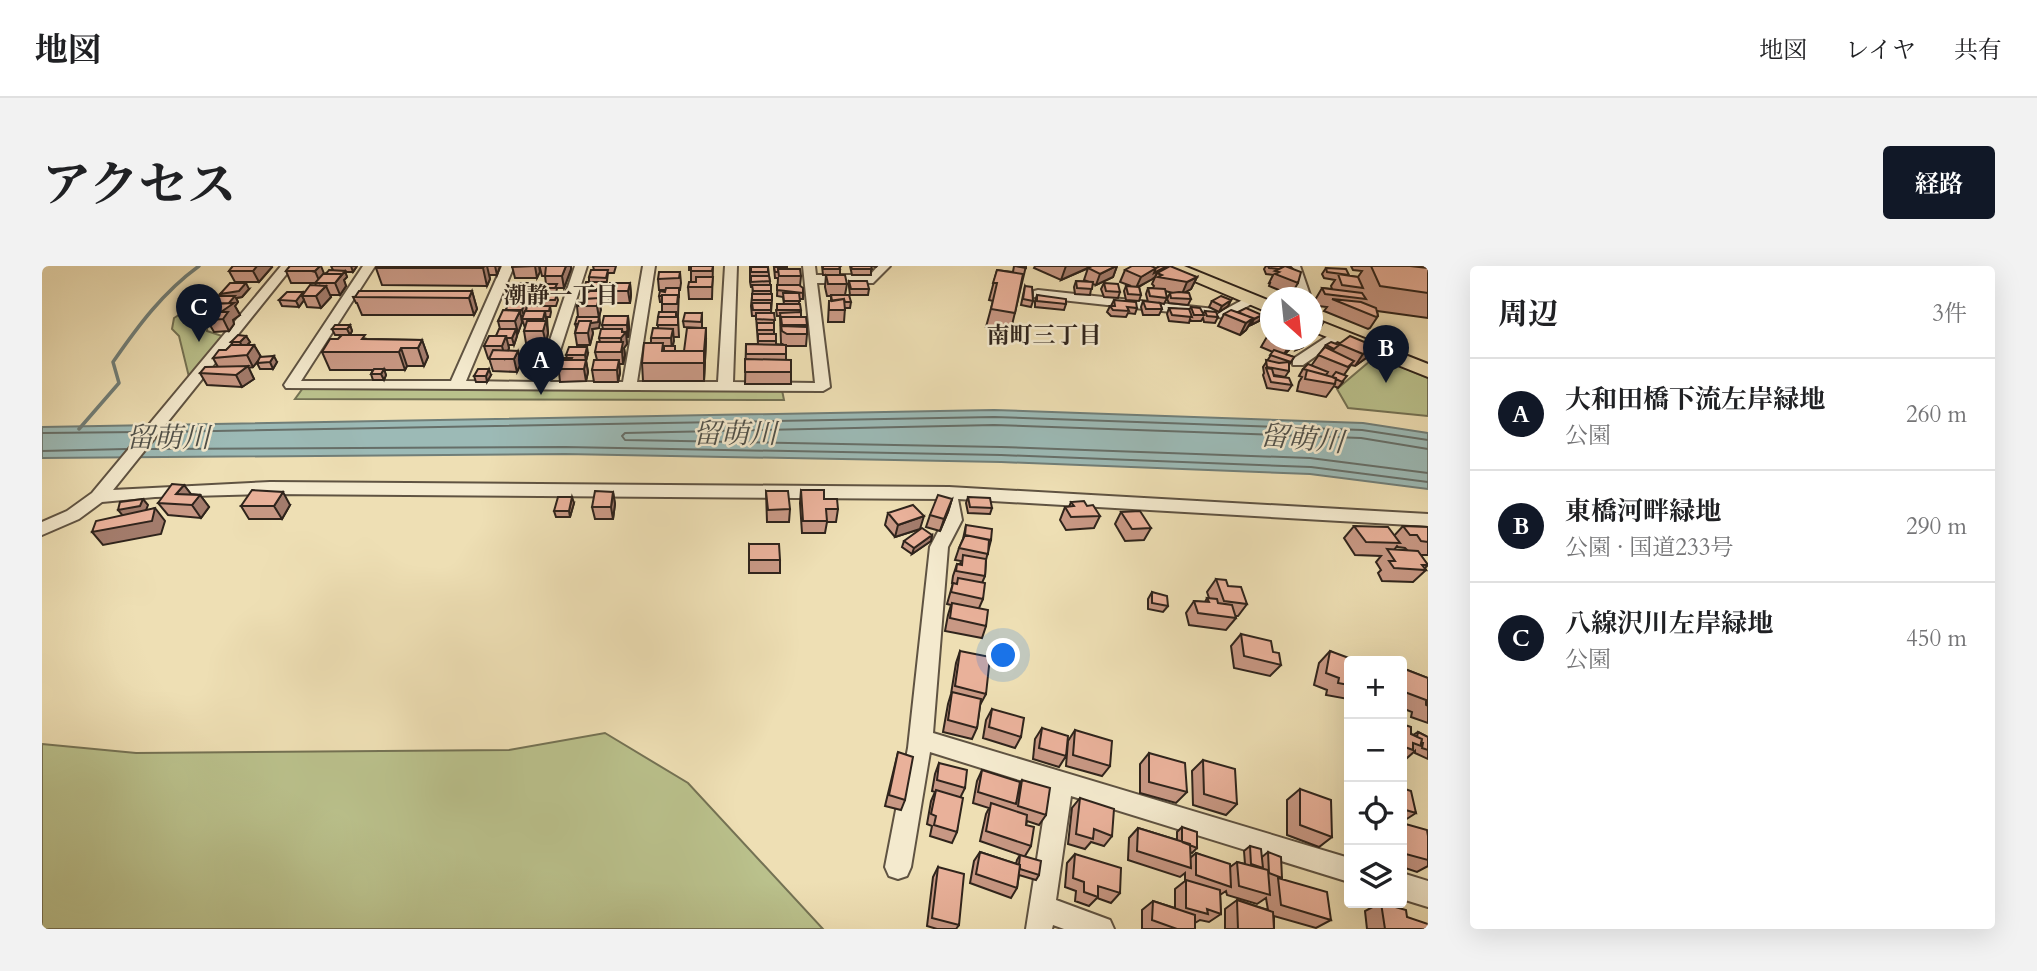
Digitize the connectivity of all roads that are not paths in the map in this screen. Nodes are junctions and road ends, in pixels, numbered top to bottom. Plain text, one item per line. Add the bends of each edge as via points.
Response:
1 (287, 266) edge
2 (369, 266) edge
3 (508, 266) edge
4 (581, 266) edge
5 (649, 266) edge
6 (731, 266) edge
7 (884, 266) edge
8 (1168, 266) edge
9 (1189, 266) edge
10 (1294, 266) edge
11 (810, 273) edge
12 (1301, 287) edge
13 (1038, 294) edge
14 (1260, 299) edge
15 (1260, 299) edge
16 (1260, 302) edge
17 (1323, 318) edge
18 (1323, 328) edge
19 (1339, 335) junction
20 (1428, 359) edge
21 (1298, 362) dead end
22 (1428, 371) edge
23 (456, 387) junction
24 (541, 387) junction
25 (629, 387) junction
26 (725, 387) junction
27 (179, 399) joint
28 (100, 493) junction
29 (949, 493) junction
30 (1428, 520) edge
31 (42, 529) edge
32 (923, 740) junction
33 (1061, 783) junction
34 (898, 867) dead end
35 (1344, 868) edge
36 (1407, 888) edge
37 (1428, 894) edge
38 (1040, 918) edge
39 (1101, 929) edge

1 - 27 street
2 - 23 street via 291,385
3 - 23 street
4 - 24 street
5 - 25 street
6 - 26 street
7 - 11 street via 873,279
8 - 14 highway
9 - 15 highway
10 - 12 street
11 - 26 street via 823,387
13 - 16 street via 1218,315
17 - 20 highway
18 - 19 highway
19 - 21 street
19 - 22 highway
23 - 24 street
24 - 25 street
25 - 26 street
27 - 28 street
28 - 29 street via 270,488
28 - 31 street via 73,515
29 - 30 street
29 - 32 street via 953,520 939,548
32 - 33 street
32 - 34 street
33 - 35 street
33 - 38 street
36 - 37 street
38 - 39 street

